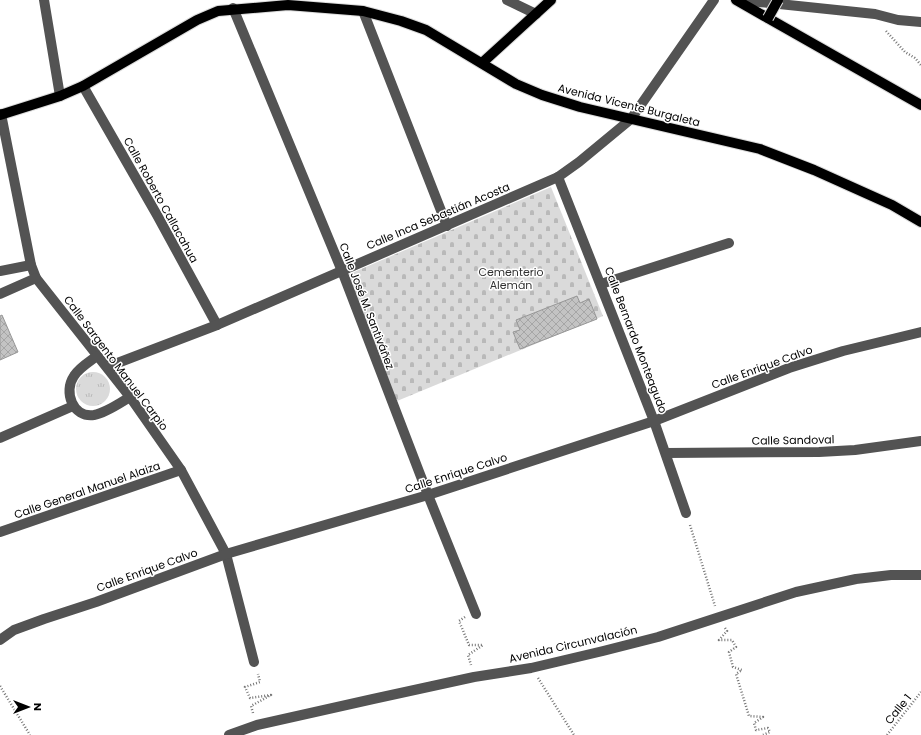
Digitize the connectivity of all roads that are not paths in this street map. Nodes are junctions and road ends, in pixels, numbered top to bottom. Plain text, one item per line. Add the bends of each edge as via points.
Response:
1 (44, 0) edge
2 (507, 0) edge
3 (551, 0) edge
4 (714, 0) edge
5 (736, 0) edge
6 (741, 0) edge
7 (778, 0) edge
8 (234, 8) junction
9 (363, 11) junction
10 (536, 14) junction
11 (768, 18) junction
12 (921, 22) edge
13 (482, 63) junction
14 (83, 86) junction
15 (60, 96) junction
16 (921, 105) edge
17 (1, 114) edge
18 (631, 119) junction
19 (558, 177) junction
20 (921, 222) edge
21 (447, 226) junction
22 (729, 243) dead end
23 (31, 265) junction
24 (0, 271) edge
25 (342, 271) junction
26 (36, 278) junction
27 (601, 284) junction
28 (0, 294) edge
29 (217, 325) junction
30 (921, 332) edge
31 (97, 356) junction
32 (107, 367) junction
33 (130, 397) junction
34 (73, 406) junction
35 (654, 421) junction
36 (0, 438) edge
37 (921, 441) edge
38 (666, 453) junction
39 (181, 470) junction
40 (428, 495) junction
41 (686, 513) road end
42 (0, 532) edge
43 (226, 554) junction
44 (921, 575) edge
45 (476, 614) road end
46 (0, 640) edge
47 (254, 662) road end
48 (229, 735) edge

1 - 15 street
2 - 10 street
3 - 10 main road
4 - 18 street, Calle Inca Sebastián Acosta
5 - 11 main road
6 - 12 street via 874,14
7 - 11 main road, bridge
8 - 9 main road, Avenida Vicente Burgaleta via 288,4
8 - 14 main road, Avenida Vicente Burgaleta via 218,11 197,20
8 - 25 street, Calle José M. Santiváñez
9 - 13 main road, Avenida Vicente Burgaleta via 426,30
9 - 21 street
10 - 13 main road
11 - 16 main road
13 - 18 main road, Avenida Vicente Burgaleta via 516,84 542,95
14 - 15 main road, Avenida Vicente Burgaleta
14 - 29 street, Calle Roberto Callacahua
15 - 17 main road, Avenida Vicente Burgaleta
17 - 23 street, Calle Sargento Manuel Carpio
18 - 19 street, Calle Inca Sebastián Acosta
18 - 20 main road, Avenida Vicente Burgaleta via 760,149 892,205
19 - 21 street, Calle Inca Sebastián Acosta
19 - 27 street, Calle Bernardo Monteagudo
21 - 25 street, Calle Inca Sebastián Acosta
22 - 27 street
23 - 24 street
23 - 26 street, Calle Sargento Manuel Carpio
25 - 29 street, Calle Inca Sebastián Acosta
25 - 40 street, Calle José M. Santiváñez
26 - 28 street
26 - 31 street, Calle Sargento Manuel Carpio
27 - 35 street, Calle Bernardo Monteagudo
29 - 32 street, Calle Inca Sebastián Acosta
30 - 35 street, Calle Enrique Calvo via 843,351 789,368
31 - 32 street, Calle Sargento Manuel Carpio
31 - 34 street via 74,375 70,382 68,392
32 - 33 street, Calle Sargento Manuel Carpio
33 - 34 street via 94,415 80,412
33 - 39 street, Calle Sargento Manuel Carpio
34 - 36 street
35 - 38 street, Calle Bernardo Monteagudo
35 - 40 street, Calle Enrique Calvo
37 - 38 street, Calle Sandoval via 820,452
38 - 41 street, Calle Bernardo Monteagudo
39 - 42 street, Calle General Manuel Alaiza
39 - 43 street, Calle Sargento Manuel Carpio
40 - 43 street, Calle Enrique Calvo
40 - 45 street, Calle José M. Santiváñez
43 - 46 street, Calle Enrique Calvo via 29,624
43 - 47 street, Calle Sargento Manuel Carpio
44 - 48 street, Avenida Circunvalación via 856,579 796,592 658,637 531,668 474,677 257,725

